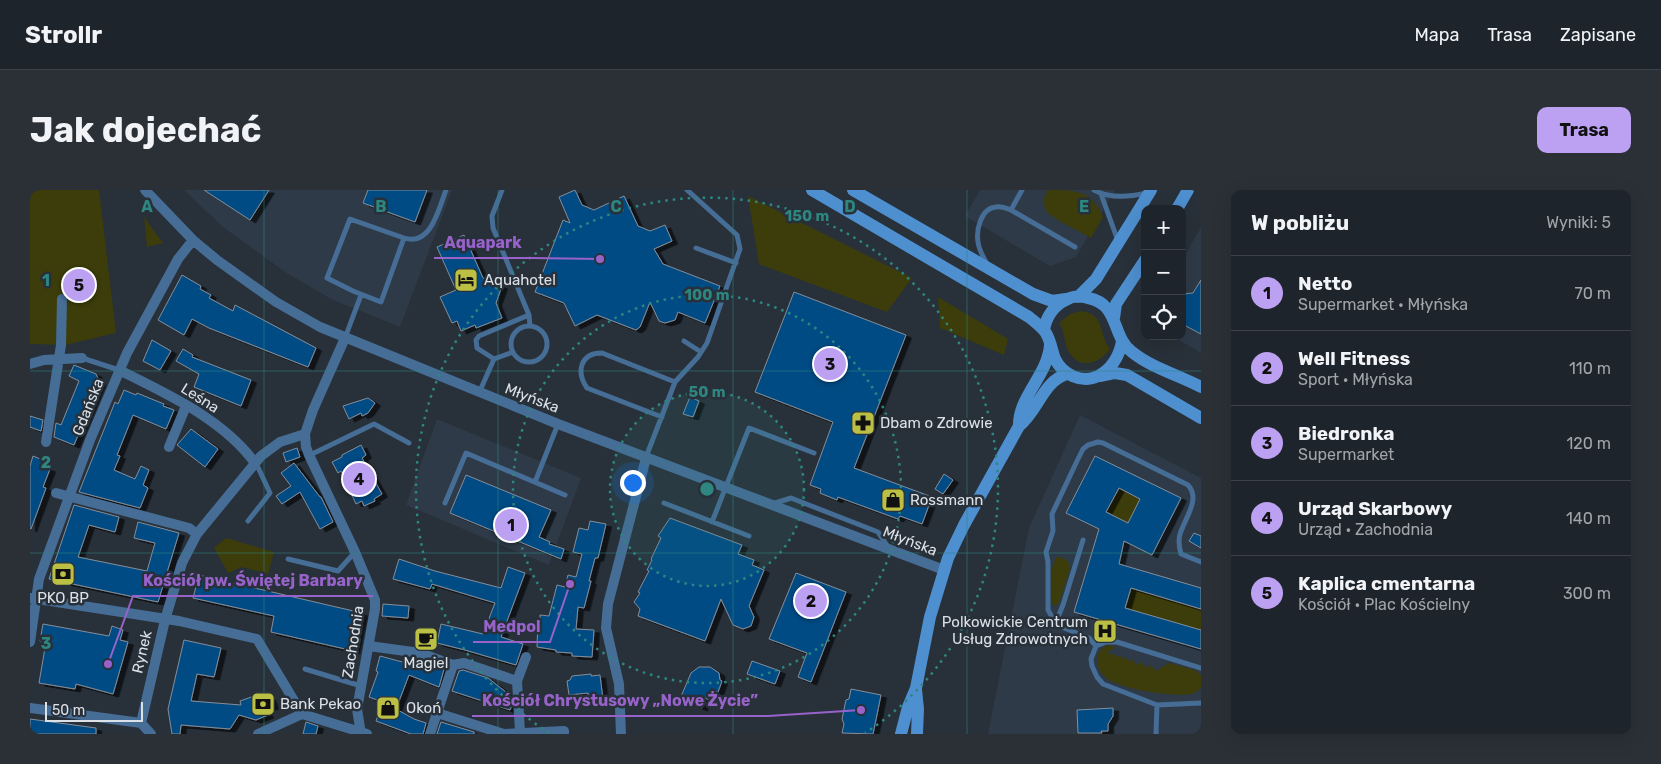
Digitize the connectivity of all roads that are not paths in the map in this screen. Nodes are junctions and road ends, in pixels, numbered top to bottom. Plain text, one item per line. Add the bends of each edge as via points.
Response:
1 (145, 190) edge
2 (446, 190) edge
3 (502, 190) edge
4 (687, 190) edge
5 (812, 190) edge
6 (853, 190) edge
7 (1022, 190) edge
8 (1094, 190) edge
9 (1188, 190) edge
10 (1151, 191) edge
11 (1101, 194) junction
12 (1179, 205) edge
13 (1011, 210) junction
14 (404, 238) junction
15 (193, 240) junction
16 (1119, 243) junction
17 (1075, 247) dead end
18 (696, 248) dead end
19 (736, 263) junction
20 (1141, 266) edge
21 (994, 272) junction
22 (361, 295) junction
23 (1072, 298) junction
24 (62, 299) dead end
25 (529, 315) junction
26 (1114, 318) junction
27 (530, 326) junction
28 (1047, 335) junction
29 (344, 338) junction
30 (684, 341) dead end
31 (1122, 342) junction
32 (513, 352) junction
33 (701, 352) junction
34 (82, 358) joint
35 (494, 359) junction
36 (59, 360) junction
37 (30, 364) edge
38 (119, 370) junction
39 (1067, 374) junction
40 (1096, 377) junction
41 (675, 382) junction
42 (1201, 386) edge
43 (478, 393) junction
44 (186, 406) junction
45 (662, 417) junction
46 (1201, 418) edge
47 (558, 424) junction
48 (1019, 426) junction
49 (306, 434) junction
50 (46, 442) dead end
51 (409, 443) dead end
52 (169, 447) dead end
53 (814, 453) dead end
54 (309, 455) junction
55 (646, 458) junction
56 (255, 463) junction
57 (535, 482) junction
58 (725, 488) junction
59 (56, 493) dead end
60 (565, 495) dead end
61 (69, 497) junction
62 (445, 503) dead end
63 (664, 503) dead end
64 (248, 521) dead end
65 (712, 522) junction
66 (197, 534) junction
67 (748, 536) dead end
68 (1083, 540) dead end
69 (355, 552) junction
70 (288, 559) dead end
71 (1201, 562) edge
72 (944, 570) junction
73 (33, 598) edge
74 (165, 620) junction
75 (1056, 622) junction
76 (30, 642) edge
77 (369, 646) junction
78 (1096, 646) junction
79 (526, 657) dead end
80 (452, 665) junction
81 (1201, 668) edge
82 (305, 669) dead end
83 (517, 681) junction
84 (362, 686) junction
85 (916, 688) junction
86 (1201, 703) edge
87 (1157, 704) junction
88 (30, 708) edge
89 (437, 713) junction
90 (302, 714) junction
91 (141, 723) junction
92 (520, 732) junction
93 (364, 733) edge
94 (151, 734) edge
95 (258, 734) edge
96 (430, 734) edge
97 (564, 734) edge
98 (621, 734) edge
99 (901, 734) edge
100 (917, 734) edge
101 (1156, 734) edge

1 - 15 street, Młyńska
2 - 14 lane via 426,234 414,240
3 - 25 lane via 492,216 492,228
4 - 19 lane via 737,235 740,249
5 - 28 main road via 1022,313
6 - 21 main road
7 - 13 lane
8 - 11 lane
9 - 12 main road
10 - 11 lane via 1126,197
10 - 16 main road
11 - 16 lane
13 - 17 lane
13 - 21 lane via 994,206 986,211 978,228 981,252
14 - 22 lane via 381,302
14 - 22 lane via 350,219 327,278
15 - 29 street, Młyńska via 242,280
15 - 38 street, Gdańska via 178,259
16 - 23 main road via 1096,279
18 - 19 lane
19 - 33 lane
20 - 26 main road via 1116,304
21 - 23 main road via 1039,297 1052,301
22 - 29 lane
23 - 26 main road via 1096,300
23 - 28 main road via 1049,315
24 - 36 street
25 - 27 lane
25 - 35 lane via 479,336 477,348
26 - 31 main road
27 - 32 lane via 517,331 511,345
27 - 32 lane via 543,333 547,347 544,354 532,362 518,358
28 - 39 main road via 1057,363
28 - 48 main road via 1047,363 1025,403
29 - 43 street, Młyńska
29 - 49 street, Zachodnia
30 - 33 lane
31 - 40 main road via 1115,361
31 - 42 main road via 1143,360
32 - 35 lane
33 - 41 lane
34 - 36 street
34 - 38 lane
35 - 43 lane
36 - 37 street
36 - 50 street
38 - 44 street, Leśna
38 - 61 street, Gdańska
39 - 40 main road via 1082,379
39 - 48 main road via 1050,384 1031,414
40 - 46 main road via 1115,373 1127,375
41 - 45 lane
41 - 45 lane via 602,352 587,356 580,371 587,388
43 - 47 street, Młyńska
44 - 52 street
44 - 56 street, Leśna via 224,431
45 - 55 lane
47 - 55 street, Młyńska
47 - 57 lane
48 - 72 main road via 956,539
49 - 54 street, Zachodnia
49 - 56 street via 280,442
51 - 54 lane via 374,424
53 - 58 lane via 748,428
54 - 69 street, Zachodnia
55 - 58 street, Młyńska
55 - 98 street via 608,604 607,635 619,684
56 - 64 lane via 270,493
56 - 66 street
57 - 60 lane
57 - 62 lane via 466,453
58 - 65 lane
58 - 72 street, Młyńska
59 - 61 street
61 - 66 street via 189,528
61 - 73 street, Gdańska
63 - 65 lane
65 - 67 lane
66 - 74 street via 182,563
68 - 75 lane
69 - 70 lane via 338,571
69 - 77 street, Zachodnia via 375,600
71 - 75 lane via 1180,554 1179,546 1180,535 1195,500 1192,489 1103,443 1088,445 1083,449 1052,514 1054,531 1046,552 1048,610
72 - 85 main road via 930,616
73 - 74 street, Rynek
73 - 76 street
74 - 90 street via 257,639
74 - 91 street, Rynek
75 - 78 lane via 1089,638
77 - 80 street via 420,653
77 - 84 street, Zachodnia
78 - 81 lane via 1116,642
78 - 87 lane via 1092,666 1103,684
79 - 83 street
80 - 83 street via 464,663
80 - 89 street
82 - 84 lane
83 - 92 street
84 - 93 street, Zachodnia via 357,710
85 - 99 main road
85 - 100 main road
86 - 87 lane
87 - 101 lane
88 - 91 street
89 - 92 street via 504,734
89 - 96 street
90 - 93 street
90 - 95 street
91 - 94 street
92 - 97 street via 564,731

